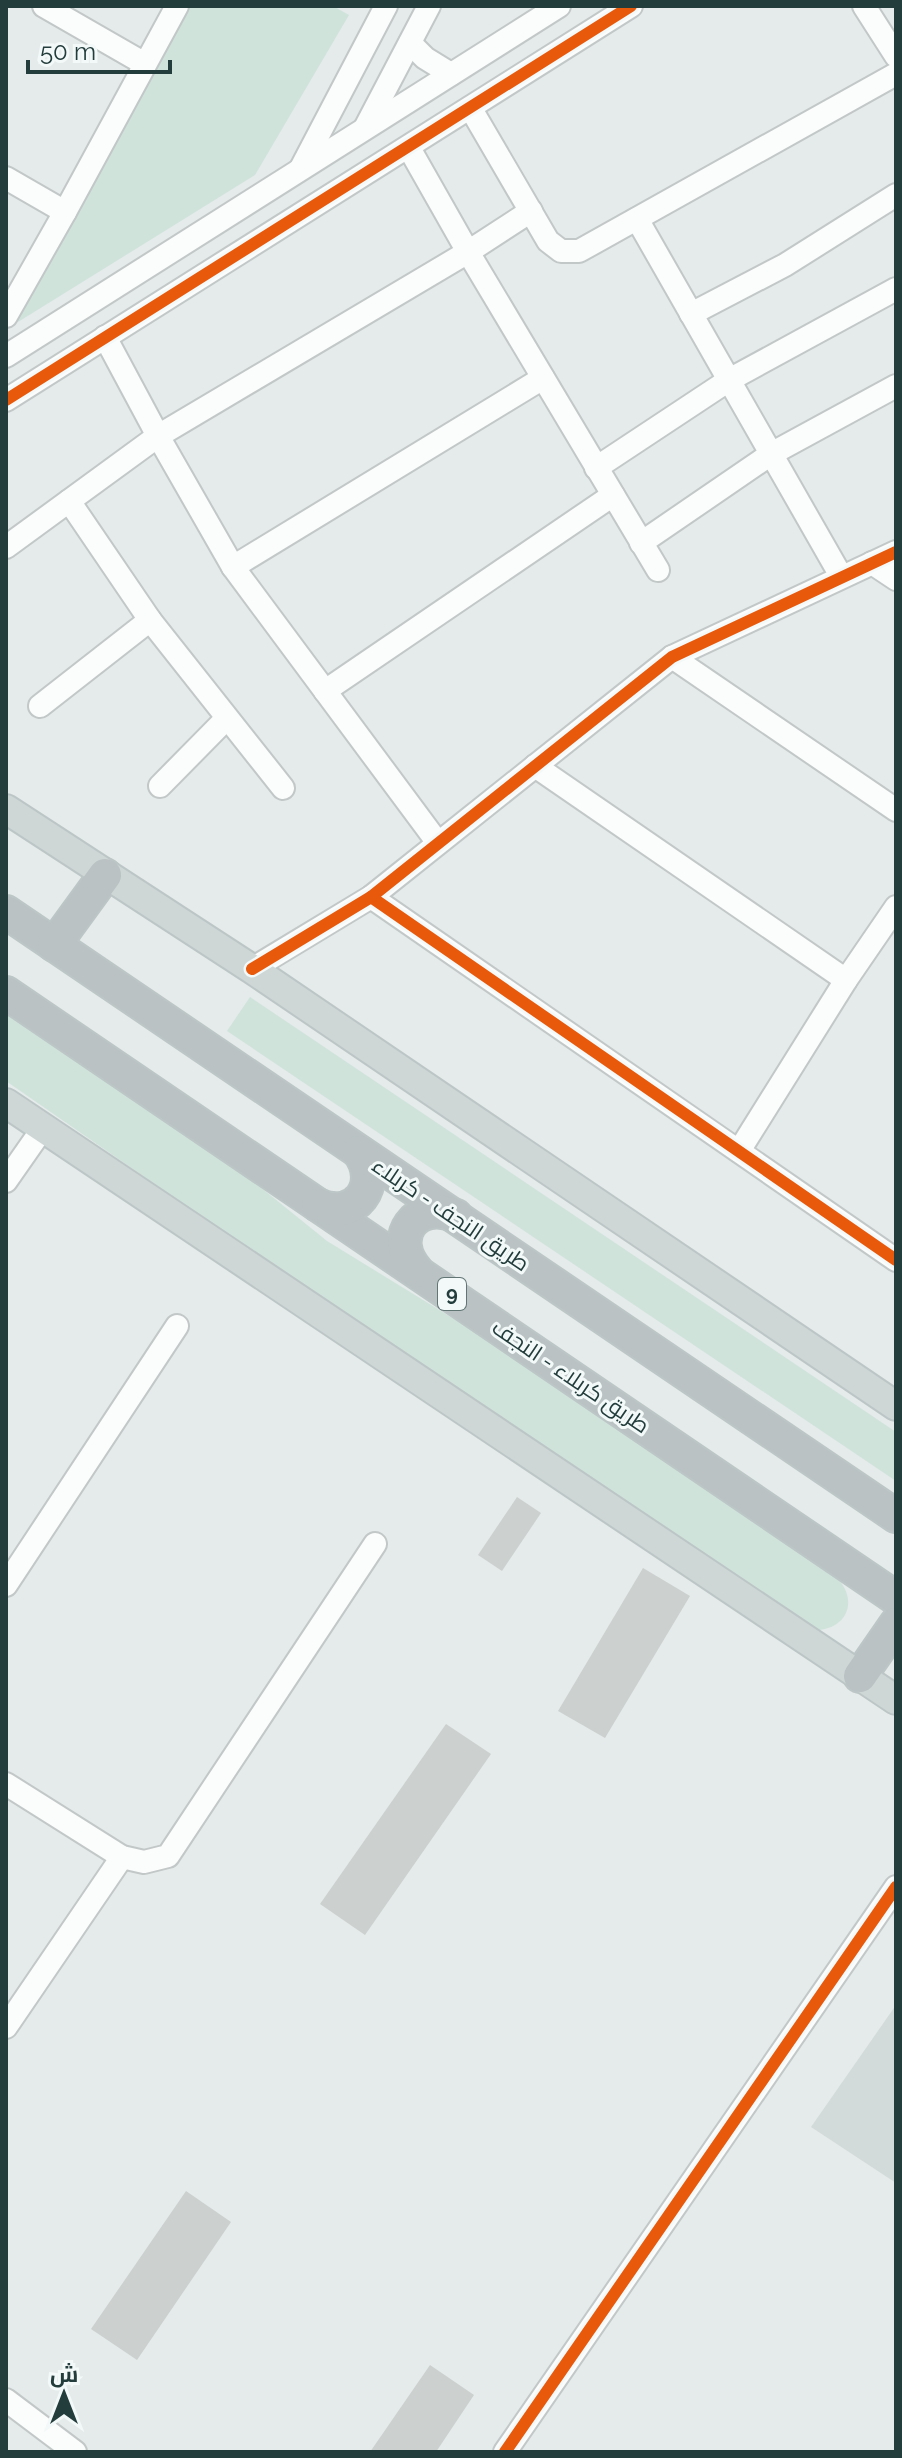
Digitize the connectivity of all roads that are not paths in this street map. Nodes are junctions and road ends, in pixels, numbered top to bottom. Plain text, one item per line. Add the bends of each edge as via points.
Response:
1 (44, 6) edge
2 (177, 6) edge
3 (429, 6) edge
4 (559, 6) edge
5 (631, 6) edge
6 (864, 6) edge
7 (378, 9) edge
8 (410, 43) junction
9 (360, 56) junction
10 (896, 56) edge
11 (145, 64) junction
12 (395, 72) junction
13 (451, 74) junction
14 (896, 74) edge
15 (471, 109) junction
16 (365, 129) junction
17 (409, 148) junction
18 (300, 169) junction
19 (6, 178) edge
20 (896, 195) edge
21 (531, 211) junction
22 (65, 212) junction
23 (637, 219) junction
24 (468, 252) junction
25 (896, 289) edge
26 (691, 314) junction
27 (6, 316) edge
28 (105, 337) junction
29 (6, 356) edge
30 (543, 378) junction
31 (729, 380) junction
32 (896, 386) edge
33 (6, 400) edge
34 (158, 436) junction
35 (771, 454) junction
36 (596, 468) junction
37 (613, 495) junction
38 (69, 501) junction
39 (641, 543) junction
40 (6, 547) edge
41 (896, 552) edge
42 (872, 563) junction
43 (233, 567) junction
44 (658, 570) dead end
45 (841, 576) junction
46 (896, 579) edge
47 (150, 620) junction
48 (672, 657) junction
49 (325, 691) junction
50 (40, 706) dead end
51 (227, 718) junction
52 (535, 766) junction
53 (160, 786) dead end
54 (283, 788) dead end
55 (6, 809) edge
56 (896, 810) edge
57 (438, 843) junction
58 (105, 875) junction
59 (371, 897) junction
60 (6, 912) edge
61 (895, 912) edge
62 (54, 945) junction
63 (252, 969) junction
64 (846, 980) junction
65 (6, 993) edge
66 (6, 1103) edge
67 (43, 1128) junction
68 (739, 1151) junction
69 (359, 1152) junction
70 (6, 1181) edge
71 (318, 1205) junction
72 (456, 1216) junction
73 (893, 1251) edge
74 (417, 1271) junction
75 (177, 1326) dead end
76 (896, 1406) edge
77 (896, 1516) edge
78 (375, 1544) dead end
79 (6, 1585) edge
80 (896, 1598) edge
81 (896, 1624) edge
82 (860, 1676) junction
83 (896, 1700) edge
84 (6, 1784) edge
85 (122, 1857) junction
86 (896, 1887) edge
87 (6, 2027) edge
88 (6, 2400) edge
89 (75, 2452) edge
90 (505, 2452) edge

1 - 11 street
2 - 11 street
3 - 8 street
4 - 13 street
5 - 15 street
6 - 10 street
7 - 9 street
8 - 12 street
8 - 13 street
9 - 12 street
9 - 18 street
11 - 22 street
12 - 16 street
13 - 16 street
14 - 23 street
15 - 17 street
15 - 21 street
16 - 18 street
17 - 24 street
17 - 28 street
18 - 29 street
19 - 22 street
20 - 26 street via 785,265
21 - 23 street via 548,241 561,251 579,251
21 - 24 street
22 - 27 street
23 - 26 street
24 - 30 street
24 - 34 street
25 - 31 street
26 - 31 street
28 - 33 street
28 - 34 street
30 - 36 street
30 - 43 street
31 - 35 street
31 - 36 street
32 - 35 street
34 - 38 street
34 - 43 street
35 - 39 street
35 - 45 street
36 - 37 street
37 - 39 street
37 - 49 street
38 - 40 street
38 - 47 street
39 - 44 street
41 - 42 street
42 - 45 street
42 - 46 street
43 - 49 street
45 - 48 street
47 - 50 street
47 - 51 street
48 - 52 street
48 - 56 street
49 - 57 street
51 - 53 street
51 - 54 street
52 - 57 street
52 - 64 street
55 - 58 main road
57 - 59 street
58 - 62 highway
58 - 63 main road
59 - 63 street
59 - 68 street
60 - 62 highway, طريق النجف - كربلاء
61 - 64 street
62 - 69 highway, طريق النجف - كربلاء
63 - 76 main road
64 - 68 street
65 - 71 highway, طريق كربلاء - النجف / 9
66 - 67 main road
67 - 70 street
67 - 82 main road
68 - 73 street
69 - 71 highway via 369,1179 362,1197 346,1208
69 - 72 highway, طريق النجف - كربلاء
71 - 74 highway, طريق كربلاء - النجف / 9
72 - 74 highway via 434,1210 407,1229 405,1252
72 - 77 highway, طريق النجف - كربلاء
74 - 80 highway, طريق كربلاء - النجف / 9
75 - 79 street
78 - 85 street via 168,1856 144,1862
81 - 82 highway
82 - 83 main road
84 - 85 street
85 - 87 street
86 - 90 street
88 - 89 street

